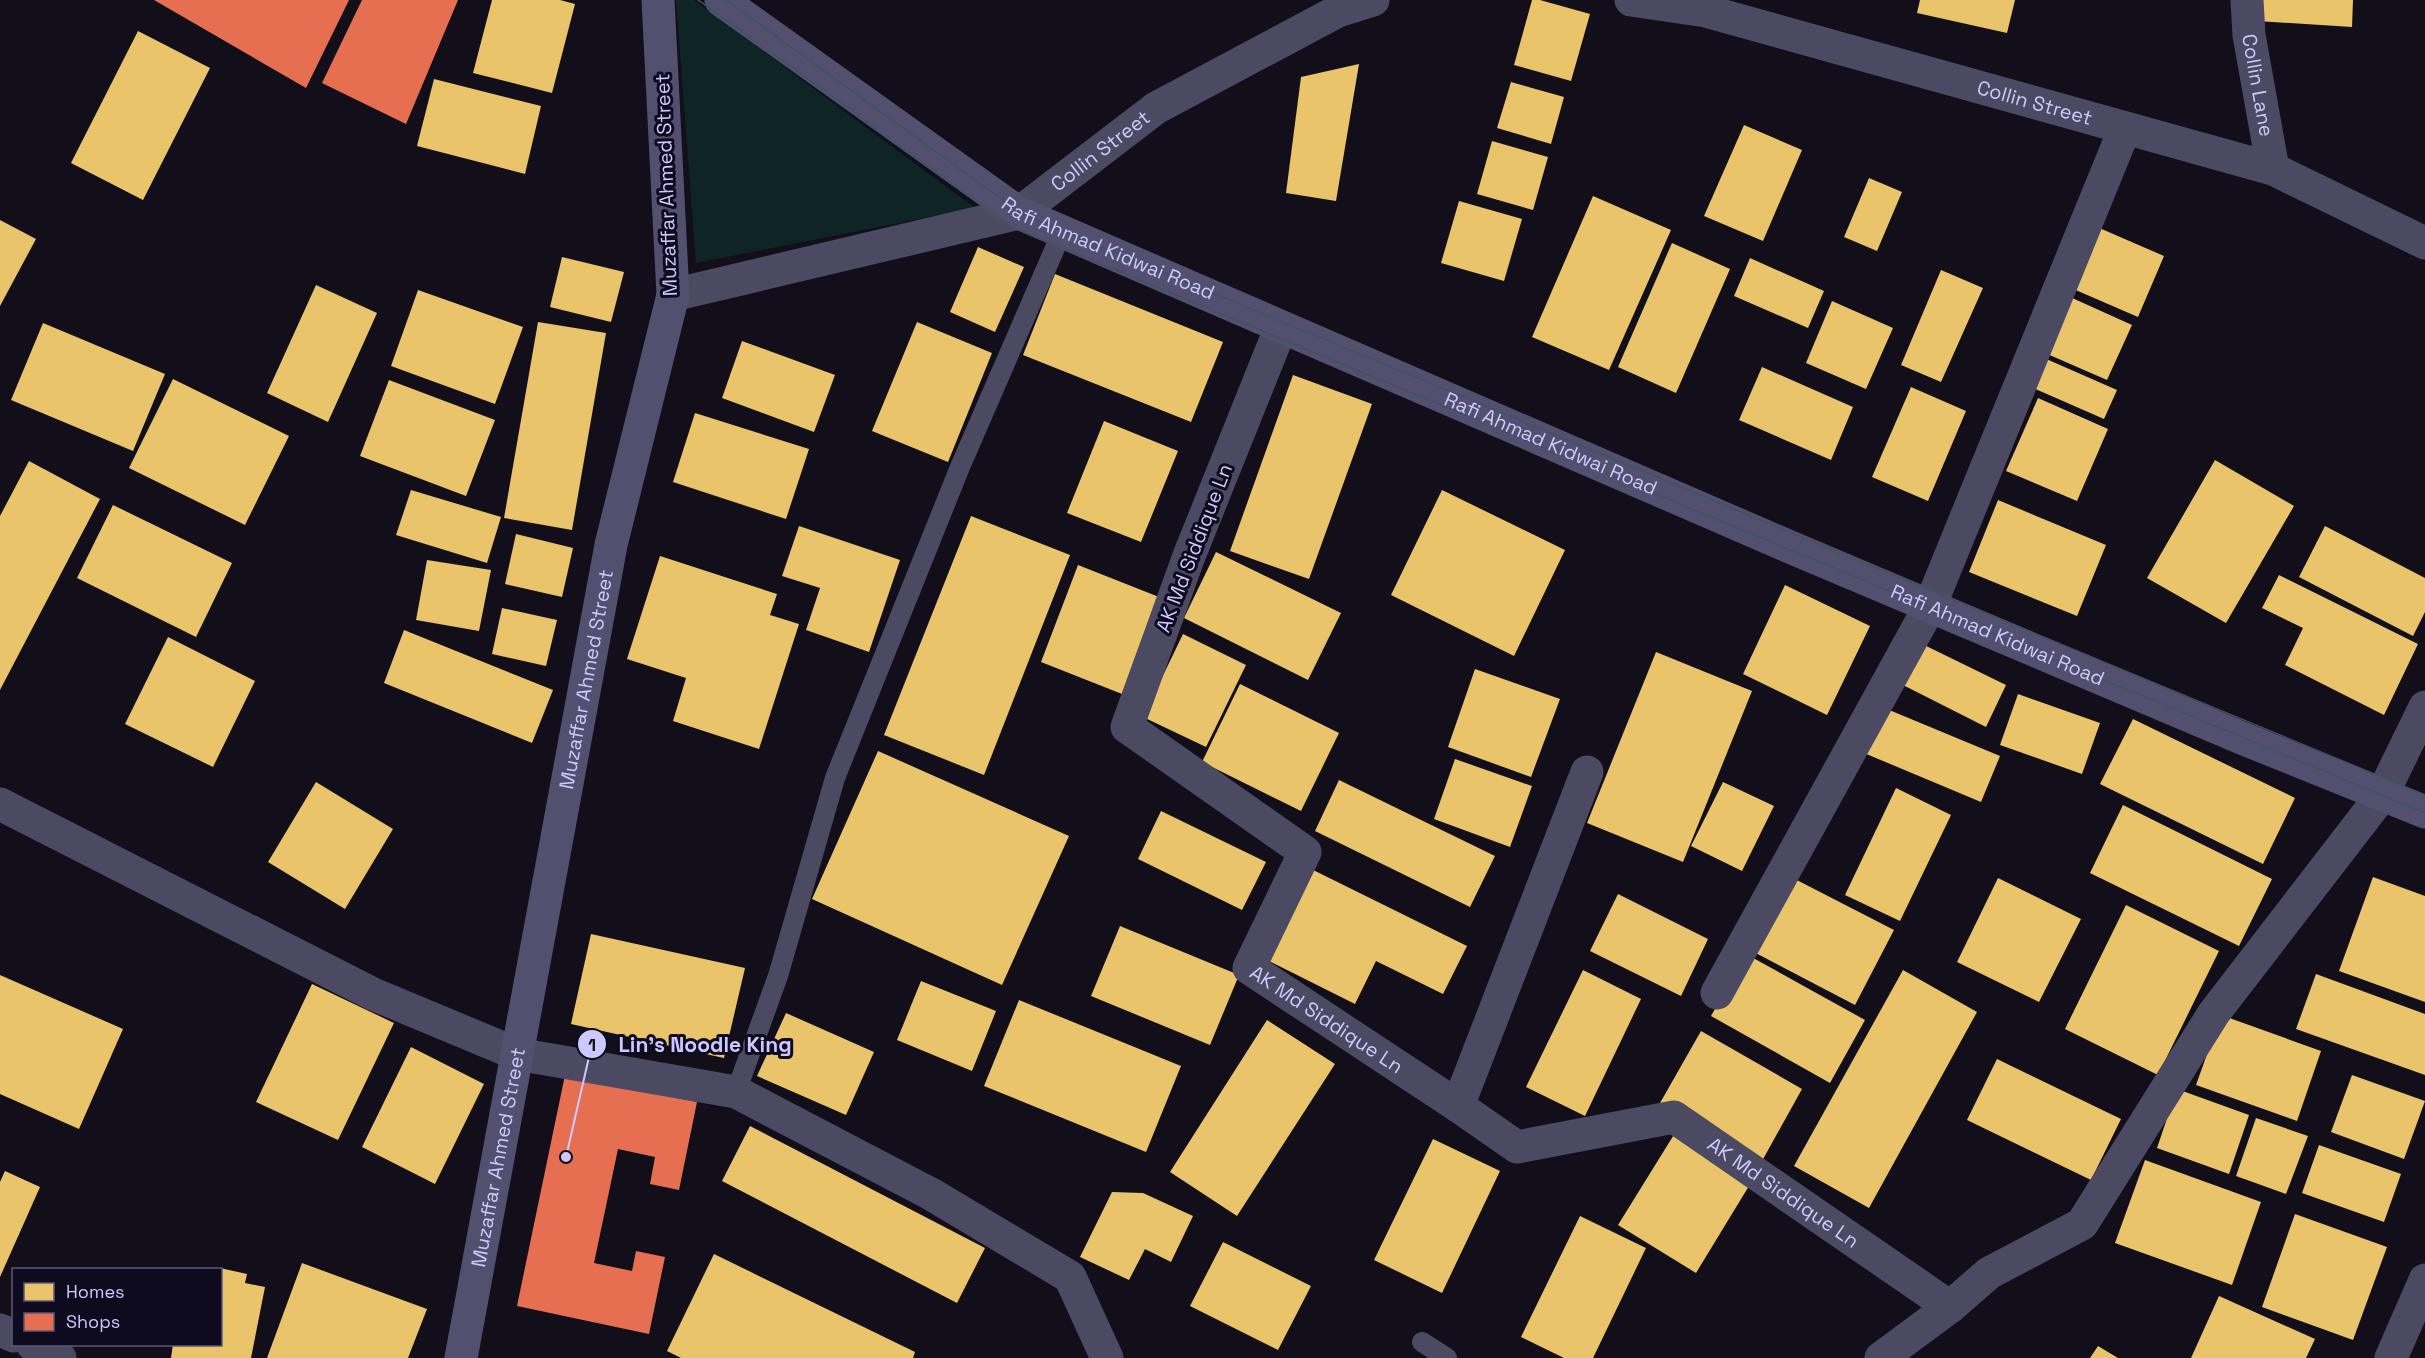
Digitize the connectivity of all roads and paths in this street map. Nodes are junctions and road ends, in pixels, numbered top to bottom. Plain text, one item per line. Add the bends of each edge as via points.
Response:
1 (658, 0) edge
2 (721, 0) edge
3 (1373, 0) edge
4 (1631, 0) edge
5 (2247, 0) edge
6 (2125, 128) junction
7 (2273, 169) junction
8 (1019, 213) junction
9 (1062, 232) junction
10 (2425, 243) edge
11 (673, 295) junction
12 (1281, 327) junction
13 (1930, 606) junction
14 (2425, 707) edge
15 (1587, 772) dead end
16 (2382, 795) junction
17 (0, 804) edge
18 (2425, 812) edge
19 (1717, 993) dead end
20 (517, 1054) junction
21 (736, 1092) junction
22 (1458, 1106) junction
23 (2425, 1280) edge
24 (1950, 1307) junction
25 (1422, 1342) dead end
26 (34, 1346) edge
27 (60, 1358) edge
28 (461, 1358) edge
29 (1107, 1358) edge
30 (1447, 1358) edge
31 (1881, 1358) edge
32 (2391, 1358) edge

1 - 11 main road, Muzaffar Ahmed Street
2 - 8 main road, Rafi Ahmad Kidwai Road
3 - 8 street, Collin Street via 1338,10 1156,108
4 - 6 street, Collin Street via 1706,12
5 - 7 street, Collin Lane via 2249,35
6 - 7 street, Collin Street
6 - 13 street
7 - 10 street, Collin Street
8 - 9 main road, Rafi Ahmad Kidwai Road
8 - 11 street, Collin Street
9 - 12 main road, Rafi Ahmad Kidwai Road
9 - 21 lane via 960,467 835,778 778,976
11 - 20 main road, Muzaffar Ahmed Street via 611,545
12 - 13 main road, Rafi Ahmad Kidwai Road
12 - 22 street, AK Md Siddique Ln via 1189,556 1127,727 1305,852 1249,968
13 - 16 main road, Rafi Ahmad Kidwai Road
13 - 19 street
14 - 16 street
15 - 22 street
16 - 18 main road, Rafi Ahmad Kidwai Road
16 - 24 street via 2214,1013 2082,1224 1989,1273
17 - 20 street via 373,994
20 - 21 street
20 - 28 main road, Muzaffar Ahmed Street
21 - 29 street via 931,1194 1070,1277
22 - 24 street, AK Md Siddique Ln via 1517,1148 1674,1117
23 - 32 street
24 - 31 street
25 - 30 lane
26 - 27 street

